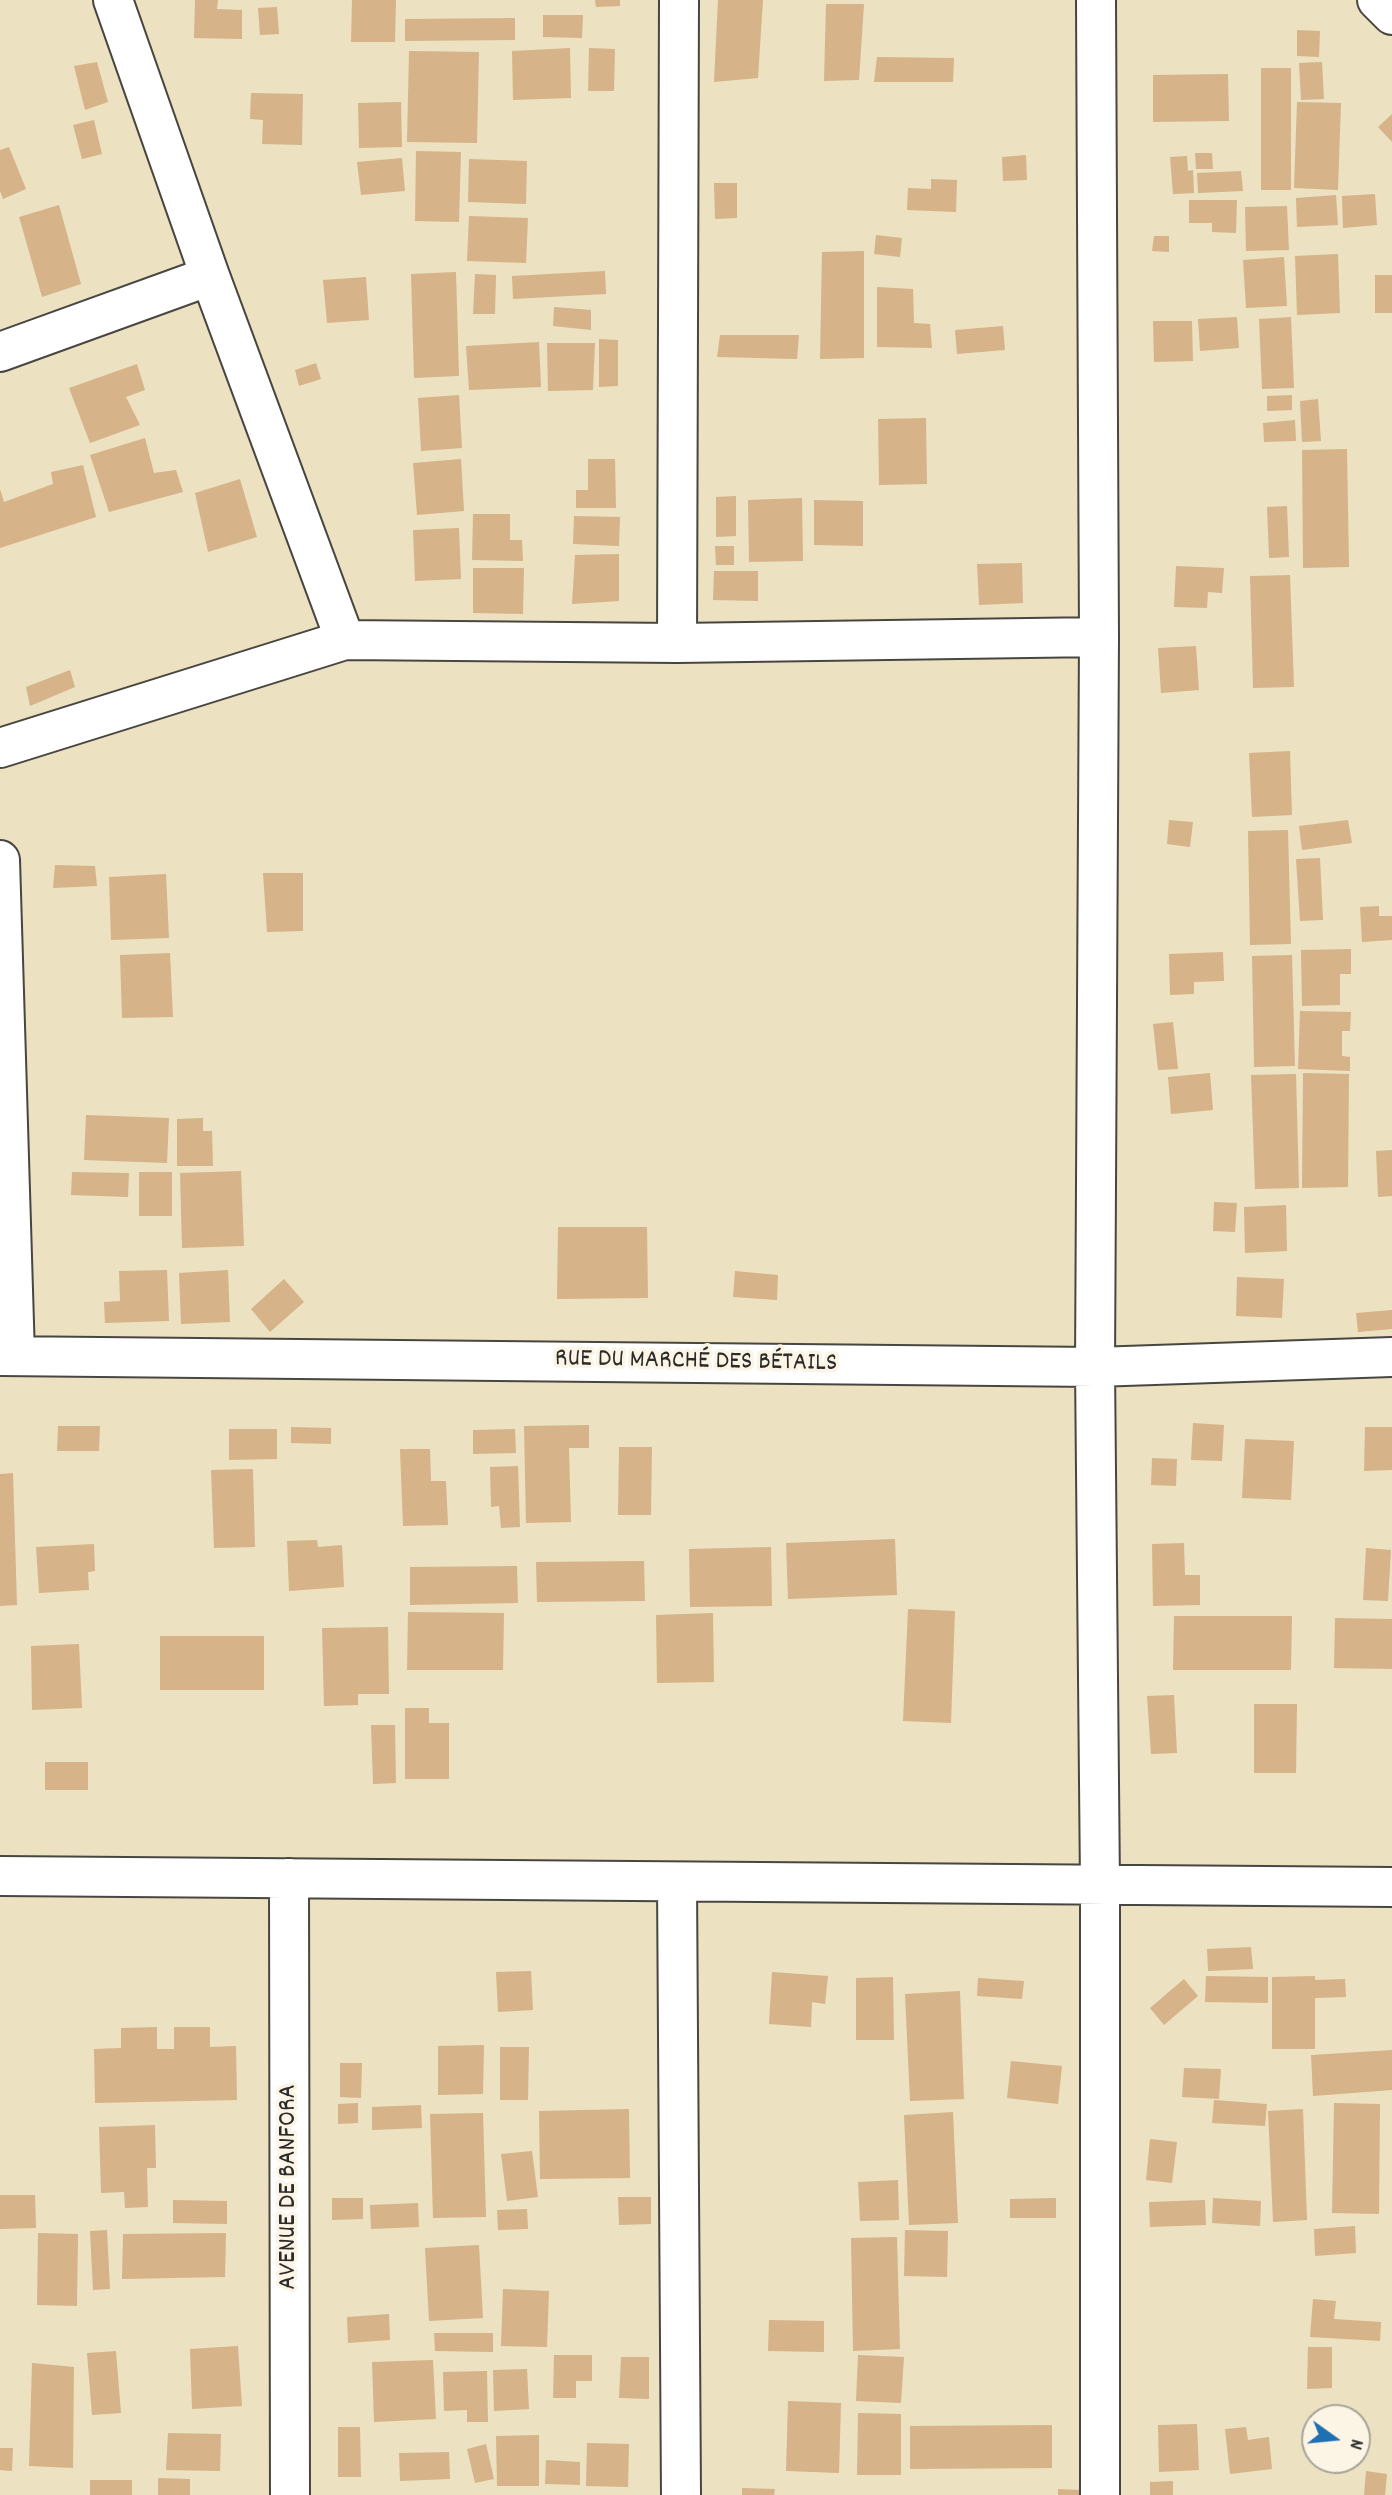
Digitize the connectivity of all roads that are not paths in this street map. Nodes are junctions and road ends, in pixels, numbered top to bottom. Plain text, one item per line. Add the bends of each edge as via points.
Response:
1 (113, 0) edge
2 (679, 0) edge
3 (1096, 0) edge
4 (1377, 0) edge
5 (1392, 15) edge
6 (210, 276) junction
7 (0, 352) edge
8 (1099, 637) junction
9 (345, 640) junction
10 (677, 643) junction
11 (0, 748) edge
12 (0, 860) edge
13 (8, 1356) edge
14 (1392, 1357) edge
15 (1096, 1367) junction
16 (0, 1876) edge
17 (289, 1878) junction
18 (677, 1882) junction
19 (1100, 1885) junction
20 (1392, 1887) edge
21 (290, 2495) edge
22 (681, 2495) edge
23 (1100, 2495) edge

1 - 6 street
2 - 10 street
3 - 8 street
4 - 5 street
6 - 7 street
6 - 9 street
8 - 10 street
8 - 15 street
9 - 10 street
9 - 11 street
12 - 13 street
13 - 15 street, RUE DU MARCHÉ DES BÉTAILS
14 - 15 street, RUE DU MARCHÉ DES BÉTAILS
15 - 19 street
16 - 17 street
17 - 18 street
17 - 21 street, AVENUE DE BANFORA
18 - 19 street
18 - 22 street
19 - 20 street
19 - 23 street

